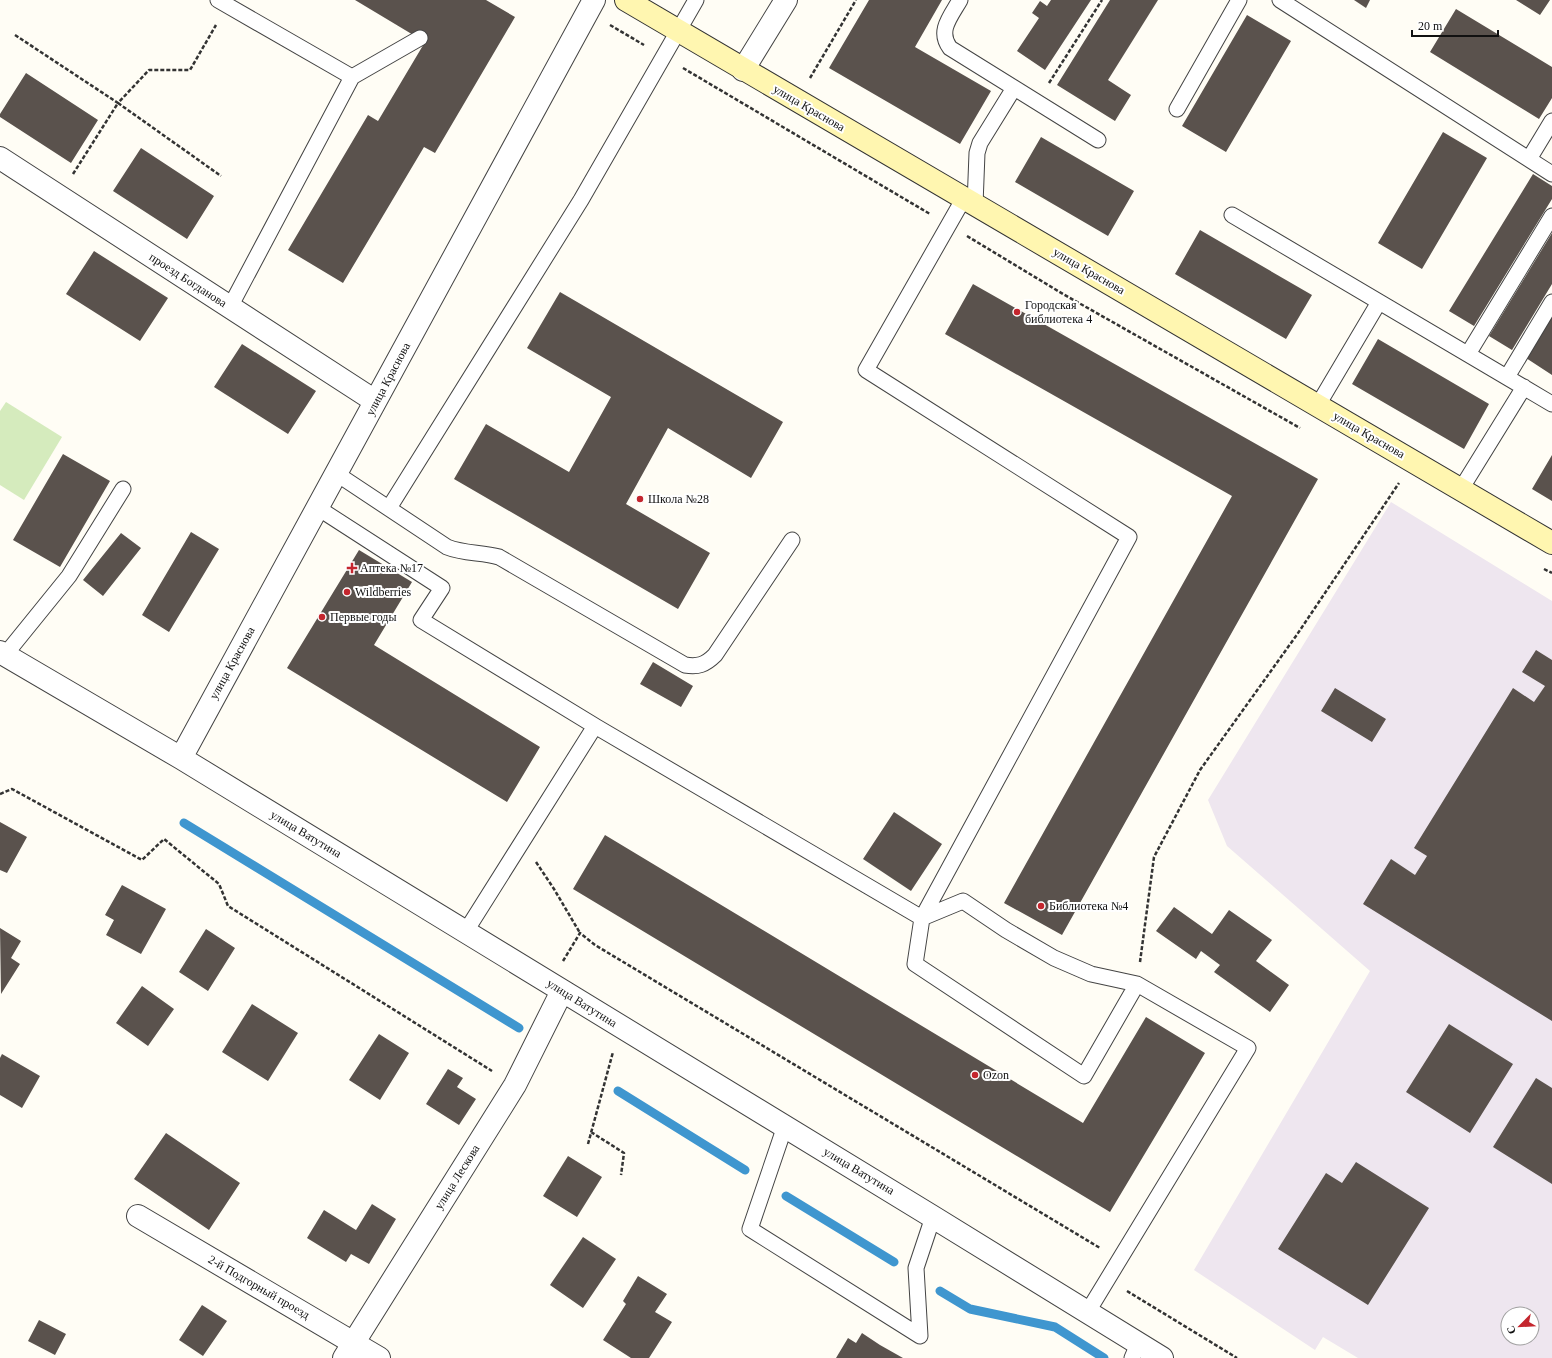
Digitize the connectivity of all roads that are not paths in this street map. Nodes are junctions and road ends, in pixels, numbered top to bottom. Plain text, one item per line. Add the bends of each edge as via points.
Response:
1 (626, 0) edge
2 (696, 0) edge
3 (786, 0) edge
4 (960, 0) edge
5 (1239, 0) edge
6 (1280, 0) edge
7 (223, 3) edge
8 (591, 6) edge
9 (678, 31) junction
10 (420, 38) dead end
11 (743, 70) junction
12 (352, 77) junction
13 (1014, 88) junction
14 (1177, 109) dead end
15 (1552, 121) edge
16 (1098, 140) dead end
17 (0, 158) edge
18 (1529, 159) junction
19 (1552, 174) edge
20 (969, 202) junction
21 (1232, 215) dead end
22 (1552, 216) edge
23 (1379, 302) junction
24 (1552, 302) edge
25 (230, 307) junction
26 (1468, 354) junction
27 (1507, 377) junction
28 (1524, 387) junction
29 (376, 401) junction
30 (1552, 404) edge
31 (1318, 405) junction
32 (336, 474) junction
33 (123, 489) dead end
34 (1461, 489) junction
35 (318, 508) junction
36 (390, 508) junction
37 (792, 540) dead end
38 (1552, 543) edge
39 (3, 654) edge
40 (595, 726) junction
41 (181, 758) junction
42 (922, 918) junction
43 (466, 931) junction
44 (1137, 984) junction
45 (556, 987) junction
46 (785, 1126) junction
47 (138, 1216) dead end
48 (933, 1217) junction
49 (1087, 1313) junction
50 (348, 1350) edge
51 (1135, 1351) edge
52 (379, 1358) edge
53 (1162, 1358) edge

1 - 9 street, улица Краснова
2 - 9 lane
3 - 11 street
4 - 13 lane via 944,27 945,42 950,48
5 - 14 lane
6 - 18 lane
7 - 12 lane
8 - 29 street, улица Краснова
9 - 11 street, улица Краснова
9 - 36 lane via 581,200
10 - 12 lane
11 - 20 street, улица Краснова
12 - 25 lane
13 - 16 lane
13 - 20 lane via 980,142
15 - 18 lane
17 - 25 street, проезд Богданова
18 - 19 lane
20 - 31 street, улица Краснова
20 - 42 lane via 948,225 866,370 1129,537
21 - 23 lane
22 - 26 lane
23 - 26 lane
23 - 31 lane
24 - 27 lane
25 - 29 street, проезд Богданова
26 - 27 lane
27 - 28 lane
28 - 30 lane
28 - 34 lane
29 - 32 street, улица Краснова
31 - 34 street, улица Краснова
32 - 35 street, улица Краснова
32 - 36 lane
33 - 39 lane via 69,576
34 - 38 street, улица Краснова
35 - 40 lane via 442,588 421,620
35 - 41 street, улица Краснова
36 - 37 lane via 447,547 458,552 486,553 499,557 685,665 697,666 708,662 715,655
39 - 41 street, улица Ватутина
40 - 42 lane
40 - 43 lane
41 - 43 street, улица Ватутина
42 - 44 lane via 963,901 1054,958 1091,974
42 - 44 lane via 915,964 1084,1076
43 - 45 street, улица Ватутина
44 - 49 lane via 1248,1048
45 - 46 street, улица Ватутина
45 - 50 street, улица Лескова via 515,1085
46 - 48 street, улица Ватутина
46 - 48 lane via 750,1229 920,1336 916,1268
47 - 50 street, 2-й Подгорный проезд
48 - 49 street, улица Ватутина
49 - 51 street, улица Ватутина
50 - 52 street, 2-й Подгорный проезд
51 - 53 street, улица Ватутина

